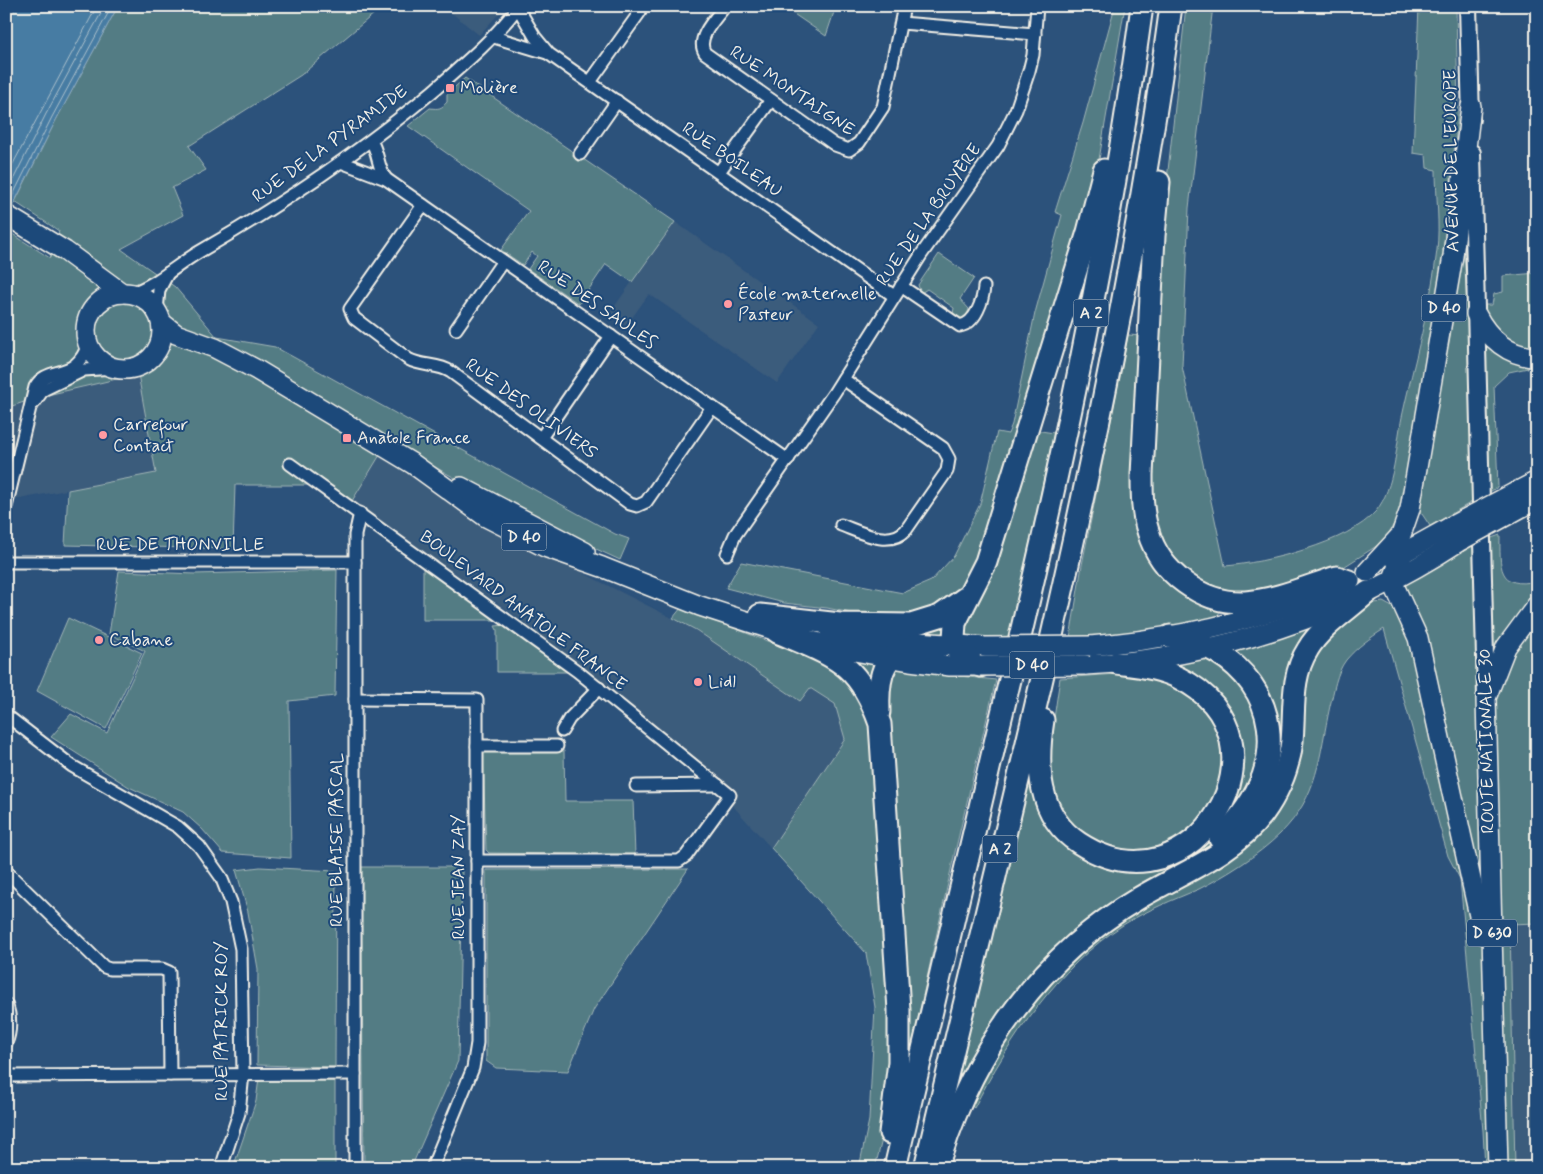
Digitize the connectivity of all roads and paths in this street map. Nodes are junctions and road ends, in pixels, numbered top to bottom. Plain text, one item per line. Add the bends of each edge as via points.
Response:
1 (724, 6) edge
2 (904, 6) edge
3 (1037, 6) edge
4 (1138, 6) edge
5 (1142, 6) edge
6 (1173, 6) edge
7 (1468, 6) edge
8 (519, 7) edge
9 (640, 12) dead end
10 (901, 23) junction
11 (1035, 34) junction
12 (494, 37) junction
13 (549, 54) junction
14 (590, 82) junction
15 (771, 100) junction
16 (617, 101) junction
17 (1471, 106) junction
18 (371, 141) junction
19 (580, 154) dead end
20 (341, 162) junction
21 (719, 172) junction
22 (386, 179) junction
23 (423, 205) junction
24 (6, 215) edge
25 (503, 261) junction
26 (83, 265) junction
27 (169, 272) junction
28 (984, 287) dead end
29 (898, 291) junction
30 (127, 293) junction
31 (92, 311) junction
32 (1476, 314) junction
33 (160, 317) junction
34 (456, 329) dead end
35 (611, 336) junction
36 (200, 343) junction
37 (88, 344) junction
38 (156, 353) junction
39 (1537, 357) edge
40 (114, 368) junction
41 (843, 379) junction
42 (32, 406) junction
43 (712, 407) junction
44 (540, 438) junction
45 (788, 460) junction
46 (290, 464) dead end
47 (413, 464) junction
48 (1537, 481) edge
49 (1525, 499) edge
50 (6, 507) edge
51 (1410, 509) junction
52 (360, 513) junction
53 (841, 525) dead end
54 (1076, 530) junction
55 (1454, 535) junction
56 (1426, 540) junction
57 (1404, 553) junction
58 (727, 554) dead end
59 (6, 562) edge
60 (355, 562) junction
61 (1392, 581) junction
62 (1361, 582) junction
63 (970, 592) junction
64 (1537, 605) edge
65 (760, 615) junction
66 (778, 632) junction
67 (1170, 636) junction
68 (949, 645) junction
69 (1207, 647) junction
70 (982, 656) junction
71 (891, 658) junction
72 (1116, 663) junction
73 (599, 688) junction
74 (1486, 698) junction
75 (355, 699) junction
76 (6, 715) edge
77 (880, 724) junction
78 (562, 731) dead end
79 (477, 746) junction
80 (557, 746) dead end
81 (718, 785) junction
82 (636, 786) dead end
83 (477, 861) junction
84 (6, 871) edge
85 (1150, 891) junction
86 (1493, 976) junction
87 (6, 1004) edge
88 (6, 1043) edge
89 (243, 1074) junction
90 (355, 1074) junction
91 (6, 1076) edge
92 (170, 1076) junction
93 (221, 1168) edge
94 (355, 1168) edge
95 (432, 1168) edge
96 (884, 1168) edge
97 (895, 1168) edge
98 (925, 1168) edge
99 (937, 1168) edge
100 (1498, 1168) edge

1 - 15 street, RUE MONTAIGNE via 702,39 702,47 708,56
2 - 10 street
3 - 11 street, RUE DE LA BRUYÈRE
4 - 63 highway via 1092,220 986,562
5 - 97 highway, A 2 via 1112,202 1062,454
6 - 54 highway, A 2 via 1132,258
6 - 62 highway via 1172,59 1154,236 1142,475 1148,531 1153,546 1174,575 1214,598 1254,601 1337,577
7 - 17 main road, AVENUE DE L'EUROPE / D 630
8 - 12 street, RUE DE LA PYRAMIDE
8 - 13 street, RUE BOILEAU via 535,37
9 - 14 street
10 - 11 street
10 - 15 street, RUE MONTAIGNE via 881,111 859,143 849,150 835,145
11 - 29 street, RUE DE LA BRUYÈRE via 1022,94 1002,139
12 - 13 street, RUE BOILEAU
12 - 18 street, RUE DE LA PYRAMIDE
13 - 14 street, RUE BOILEAU
14 - 16 street, RUE BOILEAU
15 - 21 street
16 - 19 street
16 - 21 street, RUE BOILEAU
17 - 32 main road, AVENUE DE L'EUROPE / D 630
17 - 51 main road, D 40 via 1453,256
18 - 20 street, RUE DE LA PYRAMIDE
18 - 22 street
20 - 22 street, RUE DES SAULES
20 - 27 street, RUE DE LA PYRAMIDE via 275,208
21 - 29 street, RUE BOILEAU
22 - 23 street, RUE DES SAULES
23 - 25 street, RUE DES SAULES
23 - 44 street, RUE DES OLIVIERS via 352,306 351,313 408,359 417,364 447,369
24 - 26 main road
25 - 34 street
25 - 35 street, RUE DES SAULES
26 - 30 main road
26 - 31 main road via 93,288
27 - 30 street, RUE DE LA PYRAMIDE via 142,289
27 - 33 street via 159,290
28 - 29 street, RUE BOILEAU via 979,307 968,322 960,326
29 - 41 street, RUE DE LA BRUYÈRE
30 - 31 main road via 105,298
30 - 33 main road via 148,300
31 - 37 main road via 86,330
32 - 39 main road via 1485,329 1506,349
32 - 74 main road, ROUTE NATIONALE 30 / D 630
33 - 36 main road, D 40 via 176,334
33 - 38 main road via 162,338
35 - 43 street, RUE DES SAULES
35 - 44 street
36 - 38 main road, D 40 via 174,344
36 - 47 main road, D 40 via 257,370
37 - 40 main road via 96,357
37 - 42 street via 84,356 72,368 40,380 35,386
38 - 40 main road via 140,366 124,370
40 - 42 street via 92,368 80,372 43,390
41 - 45 street, RUE DE LA BRUYÈRE
41 - 53 street via 943,448 949,463 899,536 874,537
42 - 50 street
43 - 44 street, RUE DES OLIVIERS via 646,502 637,506
43 - 45 street, RUE DES SAULES
45 - 58 street, RUE DE LA BRUYÈRE via 732,540
46 - 52 street, BOULEVARD ANATOLE FRANCE
47 - 65 main road, D 40 via 637,575
47 - 66 main road, D 40 via 486,517 545,547
48 - 49 main road, D 40
49 - 55 main road, D 40, bridge
51 - 56 main road via 1414,528
51 - 62 main road, D 40 via 1401,534
52 - 60 street, RUE BLAISE PASCAL via 355,529
52 - 73 street, BOULEVARD ANATOLE FRANCE
54 - 72 highway via 1066,604 1041,735 1039,762 1042,788 1047,804 1062,828 1082,845 1115,858 1158,858 1188,845 1206,830 1216,816 1225,801 1232,776 1231,742 1217,712 1194,687 1168,674
54 - 98 highway, A 2
55 - 56 main road via 1444,545
55 - 61 main road, D 40
56 - 57 main road, D 40
57 - 61 main road
57 - 62 main road, D 40
59 - 60 street, RUE DE THONVILLE
60 - 75 street, RUE BLAISE PASCAL
61 - 62 main road, D 40
61 - 86 main road via 1418,638
62 - 67 main road, D 40 via 1268,612
62 - 69 main road, D 40 via 1303,620
62 - 85 highway via 1301,662 1296,680 1289,759 1281,782 1263,814 1225,850
63 - 65 highway via 948,612 911,625 840,624
63 - 68 highway via 955,623
64 - 74 main road via 1506,647
65 - 68 main road, D 40 via 861,636
66 - 71 main road, D 40
66 - 77 highway via 826,654 848,669 868,692
67 - 69 highway
67 - 70 main road, D 40, bridge
68 - 70 highway via 964,660
68 - 71 highway via 906,649
69 - 72 main road, D 40
69 - 85 highway via 1240,669 1260,698 1268,734 1265,770 1251,802 1226,833 1196,860
70 - 71 main road, D 40 via 950,666
70 - 72 main road, D 40, bridge via 1085,665
71 - 77 highway via 880,682
73 - 78 street via 569,719
73 - 81 street, BOULEVARD ANATOLE FRANCE
74 - 86 main road, ROUTE NATIONALE 30 / D 630
75 - 79 street, RUE JEAN ZAY via 477,700
75 - 90 street, RUE BLAISE PASCAL
76 - 89 street, RUE PATRICK ROY via 72,766 178,827 216,868 231,902 240,942
77 - 96 highway via 900,1023 895,1102
79 - 80 street
79 - 83 street, RUE JEAN ZAY
81 - 82 street
81 - 83 street, BOULEVARD ANATOLE FRANCE via 730,794 686,856 679,861
83 - 95 street, RUE JEAN ZAY via 475,1061
84 - 92 street via 104,967 162,969 168,972
85 - 99 highway via 1074,945 1011,1013 963,1094
86 - 100 main road, ROUTE NATIONALE 30 / D 630
87 - 88 street via 9,1026
89 - 90 street
89 - 92 street
89 - 93 street, RUE PATRICK ROY via 239,1112
90 - 94 street, RUE BLAISE PASCAL
91 - 92 street

